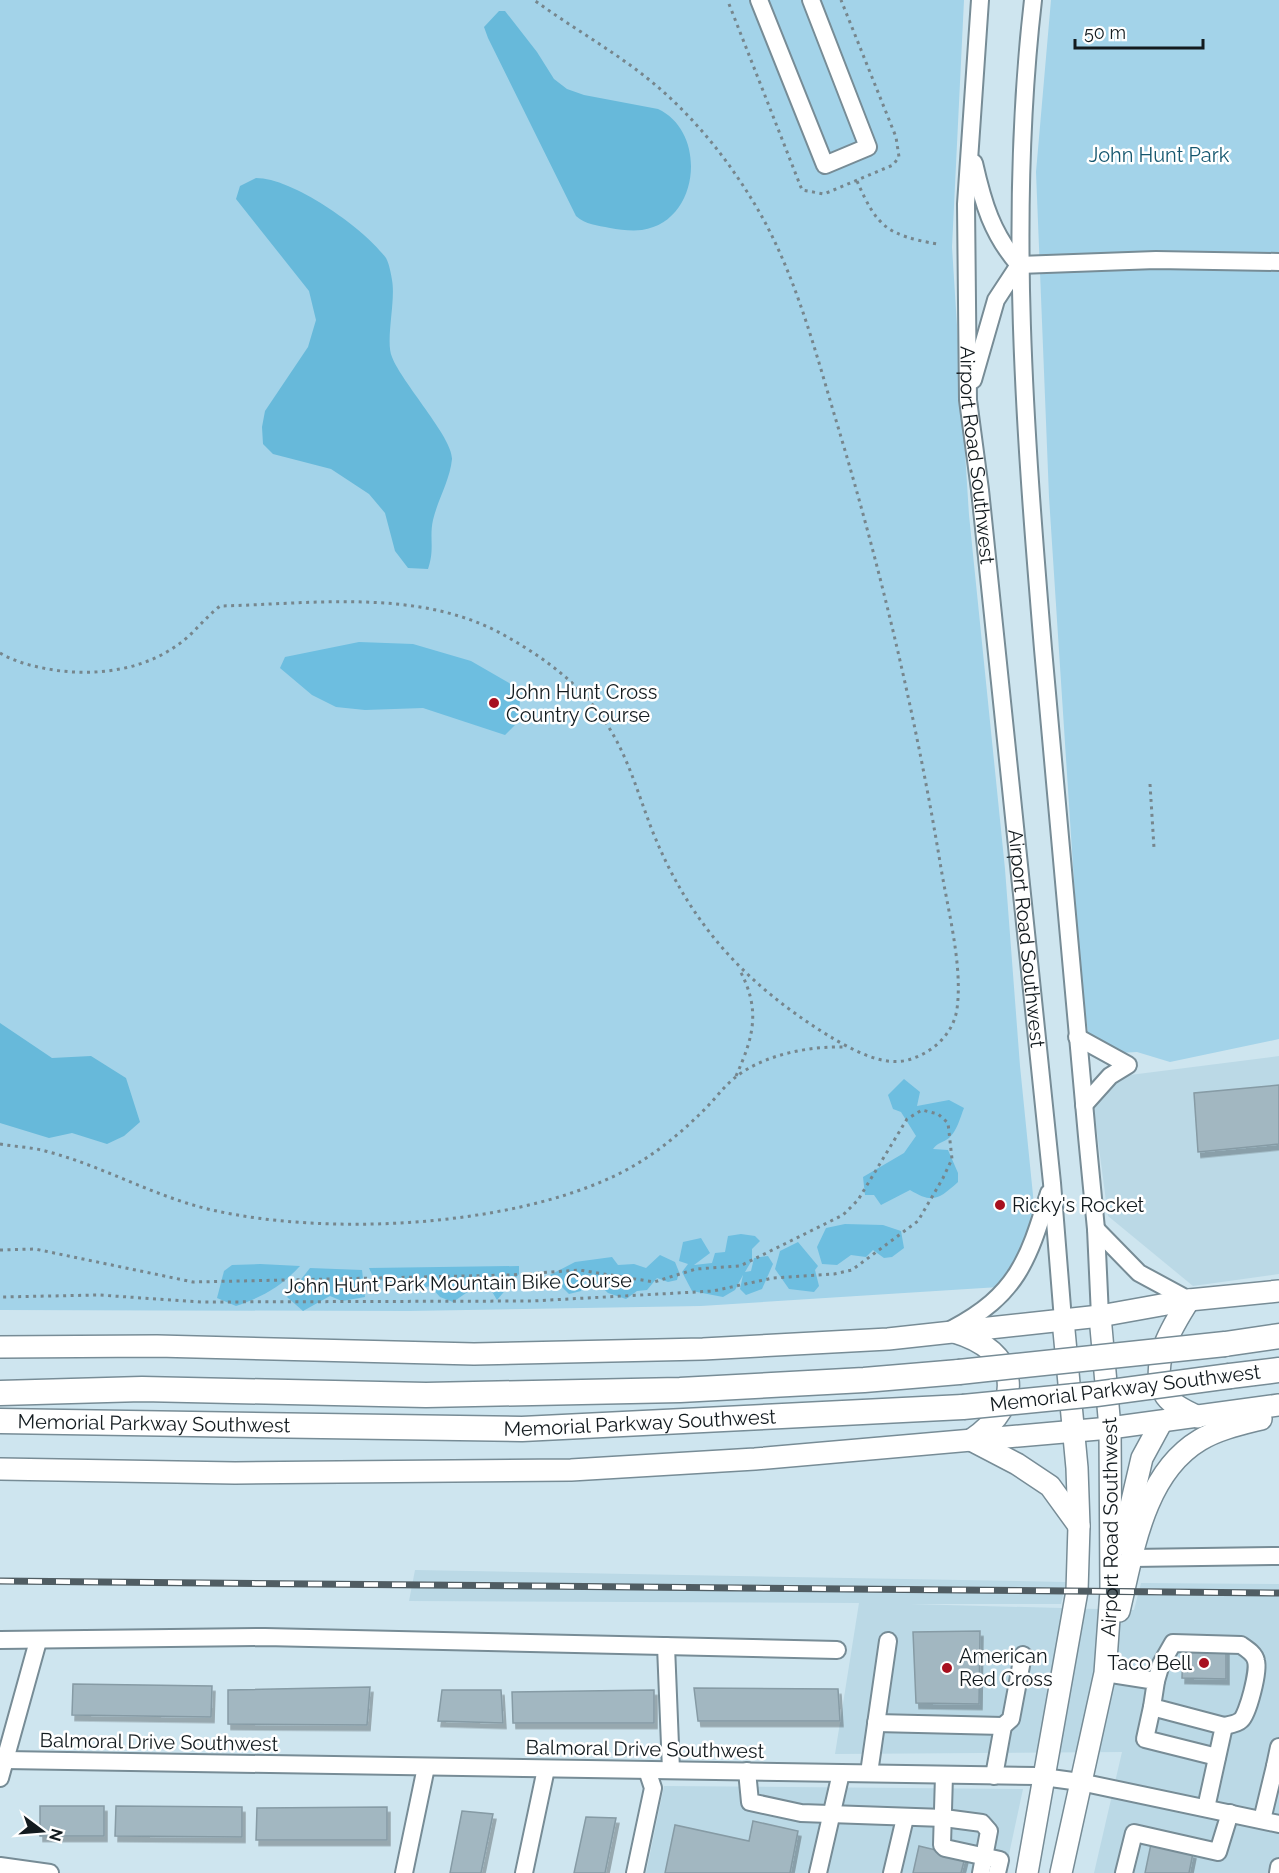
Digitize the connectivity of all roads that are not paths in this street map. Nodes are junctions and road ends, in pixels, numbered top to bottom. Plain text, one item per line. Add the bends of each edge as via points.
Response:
1 (811, 0) edge
2 (980, 0) edge
3 (1033, 0) edge
4 (764, 1) edge
5 (970, 142) junction
6 (1279, 262) edge
7 (1019, 265) junction
8 (968, 400) junction
9 (1077, 1037) junction
10 (1084, 1105) junction
11 (1052, 1183) junction
12 (1096, 1229) junction
13 (1279, 1291) edge
14 (1189, 1300) junction
15 (1100, 1316) junction
16 (1063, 1320) junction
17 (949, 1331) junction
18 (1279, 1336) edge
19 (0, 1347) edge
20 (1279, 1370) edge
21 (0, 1376) edge
22 (142, 1389) junction
23 (0, 1393) edge
24 (1279, 1405) edge
25 (1279, 1414) edge
26 (1198, 1417) junction
27 (0, 1421) edge
28 (75, 1422) junction
29 (1161, 1423) junction
30 (0, 1428) edge
31 (1110, 1428) junction
32 (1075, 1431) junction
33 (971, 1440) junction
34 (0, 1469) edge
35 (1079, 1526) junction
36 (1279, 1556) edge
37 (1132, 1558) junction
38 (1111, 1591) junction
39 (0, 1640) edge
40 (38, 1641) junction
41 (888, 1641) dead end
42 (666, 1646) junction
43 (837, 1650) dead end
44 (1023, 1655) dead end
45 (1105, 1673) junction
46 (1156, 1681) junction
47 (1152, 1707) junction
48 (876, 1723) junction
49 (1003, 1726) junction
50 (1224, 1726) junction
51 (1279, 1747) edge
52 (1217, 1757) junction
53 (5, 1760) junction
54 (1277, 1766) edge
55 (426, 1767) junction
56 (546, 1769) junction
57 (647, 1770) junction
58 (671, 1770) junction
59 (747, 1771) junction
60 (842, 1773) junction
61 (869, 1773) junction
62 (944, 1775) junction
63 (994, 1776) junction
64 (1044, 1777) junction
65 (0, 1778) edge
66 (1080, 1782) junction
67 (1206, 1808) junction
68 (1230, 1814) junction
69 (831, 1816) junction
70 (904, 1818) junction
71 (944, 1818) junction
72 (1271, 1822) edge
73 (984, 1856) junction
74 (0, 1866) edge
75 (1279, 1867) edge
76 (50, 1873) edge
77 (404, 1873) edge
78 (524, 1873) edge
79 (635, 1873) edge
80 (818, 1873) edge
81 (892, 1873) edge
82 (981, 1873) edge
83 (997, 1873) edge
84 (1027, 1873) edge
85 (1061, 1873) edge
86 (1124, 1873) edge
87 (1278, 1873) edge

1 - 4 street via 868,147 825,165
2 - 5 street, Airport Road Southwest
3 - 7 street, Airport Road Southwest via 1025,66
5 - 7 street via 986,213
5 - 8 street, Airport Road Southwest via 966,204
6 - 7 street via 1156,260
7 - 8 street via 996,300
7 - 9 street, Airport Road Southwest via 1025,432
8 - 11 street, Airport Road Southwest
9 - 10 street, Airport Road Southwest
9 - 10 street via 1128,1065 1110,1076
10 - 12 street, Airport Road Southwest
11 - 16 street, Airport Road Southwest
11 - 17 street via 1026,1261 1008,1289 980,1314
12 - 14 street via 1139,1273
12 - 15 street, Airport Road Southwest
13 - 14 main road
14 - 15 main road
14 - 26 main road via 1172,1328 1159,1368 1164,1394
15 - 16 main road
15 - 31 main road, Airport Road Southwest
16 - 17 main road
16 - 32 main road, Airport Road Southwest
17 - 19 main road via 888,1339 703,1349 474,1354 157,1346
17 - 33 main road via 990,1347 1001,1359 1007,1377 1002,1411 989,1428
18 - 22 highway, Memorial Parkway Southwest, bridge via 959,1372 634,1391 426,1395
20 - 28 highway, Memorial Parkway Southwest, bridge via 963,1407 522,1429
21 - 22 highway
22 - 23 highway, Memorial Parkway Southwest
24 - 26 main road
25 - 37 main road via 1226,1428 1200,1439 1184,1452 1160,1482
26 - 29 main road
27 - 28 highway, Memorial Parkway Southwest
28 - 30 highway
29 - 31 main road
29 - 38 main road via 1140,1466
31 - 32 main road
31 - 38 main road, Airport Road Southwest
32 - 33 main road
32 - 35 main road, Airport Road Southwest
33 - 34 main road via 755,1459 512,1472
33 - 35 main road via 1050,1485
35 - 64 main road, Airport Road Southwest via 1077,1591
36 - 37 street
37 - 45 main road
38 - 45 main road, Airport Road Southwest
39 - 40 street
40 - 42 street via 265,1638
40 - 53 street
41 - 48 street
42 - 43 street
42 - 58 street
44 - 49 street via 1011,1719
45 - 46 street
45 - 66 main road, Airport Road Southwest
46 - 47 street
46 - 50 street via 1173,1643 1241,1645 1256,1659 1257,1668 1246,1713 1239,1722
47 - 50 street
47 - 52 street via 1144,1738
48 - 49 street
48 - 61 street
49 - 63 street
50 - 52 street
51 - 54 street
52 - 67 street
53 - 55 street, Balmoral Drive Southwest
53 - 65 street
54 - 72 street
55 - 56 street, Balmoral Drive Southwest
55 - 77 street
56 - 57 street, Balmoral Drive Southwest
56 - 78 street
57 - 58 street, Balmoral Drive Southwest
57 - 79 street via 653,1788
58 - 59 street, Balmoral Drive Southwest
59 - 60 street, Balmoral Drive Southwest
59 - 69 street via 750,1802
60 - 61 street, Balmoral Drive Southwest
60 - 69 street
61 - 62 street, Balmoral Drive Southwest
62 - 63 street, Balmoral Drive Southwest
62 - 71 street
63 - 64 street, Balmoral Drive Southwest
64 - 66 street, Balmoral Drive Southwest
64 - 84 main road, Airport Road Southwest
66 - 67 street, Balmoral Drive Southwest
66 - 85 main road, Airport Road Southwest
67 - 68 street, Balmoral Drive Southwest
68 - 72 street, Balmoral Drive Southwest
68 - 86 street via 1218,1852 1134,1833
69 - 70 street
69 - 80 street
70 - 71 street
70 - 81 street
71 - 73 street via 945,1848
71 - 73 street via 982,1824 989,1831
73 - 82 street
73 - 83 street via 1000,1860
74 - 76 street
75 - 87 street

